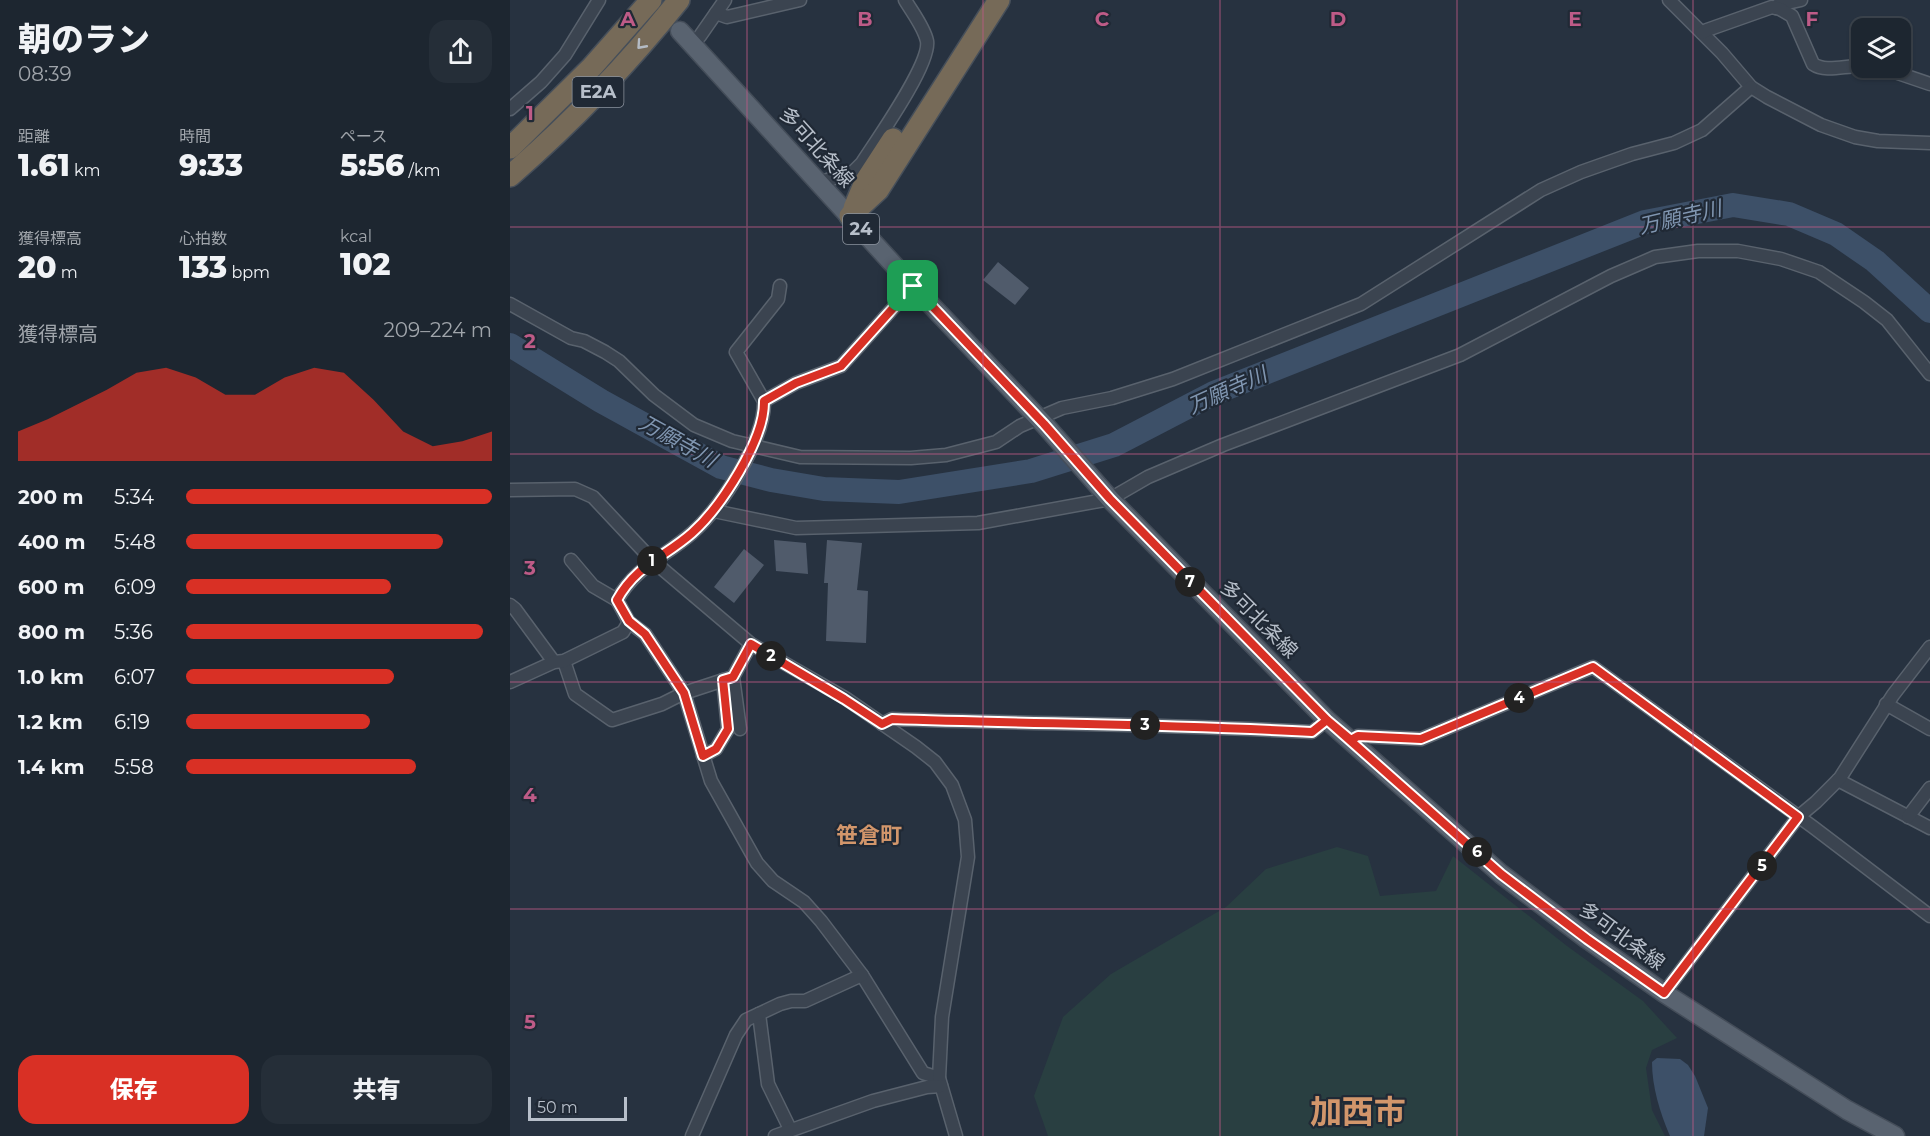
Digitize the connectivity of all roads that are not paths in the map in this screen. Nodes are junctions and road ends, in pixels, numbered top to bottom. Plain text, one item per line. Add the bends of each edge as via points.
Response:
1 (599, 0) edge
2 (636, 0) edge
3 (651, 0) edge
4 (679, 0) edge
5 (725, 0) edge
6 (800, 0) edge
7 (905, 0) edge
8 (985, 0) edge
9 (999, 0) edge
10 (1669, 0) edge
11 (1801, 0) edge
12 (1776, 8) junction
13 (716, 13) junction
14 (1702, 33) junction
15 (686, 37) joint
16 (1851, 67) edge
17 (1911, 78) edge
18 (1930, 84) edge
19 (1751, 87) junction
20 (510, 109) edge
21 (518, 141) edge
22 (1930, 143) edge
23 (510, 176) edge
24 (818, 183) junction
25 (850, 216) junction
26 (780, 286) dead end
27 (913, 286) junction
28 (510, 304) edge
29 (1930, 374) edge
30 (764, 401) junction
31 (1041, 421) junction
32 (751, 450) junction
33 (510, 490) edge
34 (1106, 494) junction
35 (717, 506) junction
36 (571, 560) dead end
37 (653, 561) junction
38 (617, 600) junction
39 (510, 605) edge
40 (629, 621) junction
41 (751, 644) junction
42 (1930, 647) edge
43 (559, 661) junction
44 (728, 679) junction
45 (510, 682) edge
46 (684, 693) junction
47 (1886, 704) junction
48 (1327, 720) junction
49 (882, 724) junction
50 (740, 729) dead end
51 (1930, 729) edge
52 (1351, 740) junction
53 (703, 756) junction
54 (1838, 780) junction
55 (1930, 788) edge
56 (1798, 817) junction
57 (1908, 817) junction
58 (1930, 828) edge
59 (1930, 916) edge
60 (862, 975) junction
61 (1664, 993) junction
62 (759, 1014) junction
63 (940, 1082) junction
64 (790, 1130) junction
65 (692, 1136) edge
66 (775, 1136) edge
67 (956, 1136) edge
68 (1895, 1136) edge

1 - 20 street via 565,55
2 - 21 highway via 570,84
3 - 21 highway, E2A via 592,67
4 -> 23 highway, E2A via 609,81
5 - 13 street
6 - 13 street via 727,16
7 - 24 street via 927,41 919,71 858,168
8 - 25 highway via 865,182
9 - 25 highway via 878,190
10 - 14 street
11 - 12 street
12 - 14 street
12 - 16 street via 1792,16 1812,64 1826,69
13 - 15 street via 700,36
14 - 19 street
15 - 24 main road, 多可北条線 / 24
17 - 18 street
19 - 22 street via 1821,125 1855,137
19 - 31 street via 1702,130 1541,190 1361,304 1173,379 1113,398 1062,408
24 - 25 main road, 多可北条線 / 24
25 - 27 main road, 多可北条線 / 24
26 - 30 street via 778,299 736,352
27 - 30 street via 841,366 796,383
27 - 31 main road, 多可北条線 / 24
28 - 32 street via 605,352 694,425
29 - 34 street via 1887,320 1819,272 1781,259 1738,251 1655,257 1460,355 1223,444
30 - 32 street
31 - 32 street via 1020,426 996,442 946,455 800,457
31 - 34 main road, 多可北条線 / 24
32 - 35 street
33 - 37 street via 575,489 593,497
34 - 35 street via 978,523 796,528
34 - 48 main road, 多可北条線 / 24
35 - 37 street via 691,534
36 - 38 street via 593,586
37 - 38 street via 623,588
37 - 41 street
38 - 40 street
39 - 43 street
40 - 43 street via 623,632
40 - 46 street via 645,634
41 - 44 street
41 - 49 street
42 - 47 street
43 - 45 street
43 - 46 street via 575,694 612,720
44 - 46 street
44 - 50 street
44 - 53 street via 728,729 716,749
46 - 53 street
47 - 51 street
47 - 54 street
48 - 49 street via 1312,732 892,719
48 - 52 main road, 多可北条線 / 24
49 - 63 street via 934,762 952,785 965,820 968,857 942,1017
52 - 56 street via 1358,736 1421,739 1593,667
52 - 61 main road, 多可北条線 / 24 via 1501,874
53 - 60 street via 711,781 757,863 773,881 804,902
54 - 56 street
54 - 57 street
55 - 57 street
56 - 59 street
56 - 61 street
57 - 58 street
60 - 62 street via 805,1001 780,1004
60 - 63 street via 923,1072
61 - 68 main road, 多可北条線 / 24 via 1847,1110
62 - 64 street via 768,1084
62 - 65 street via 746,1020 736,1035
63 - 64 street
63 - 67 street
64 - 66 street

